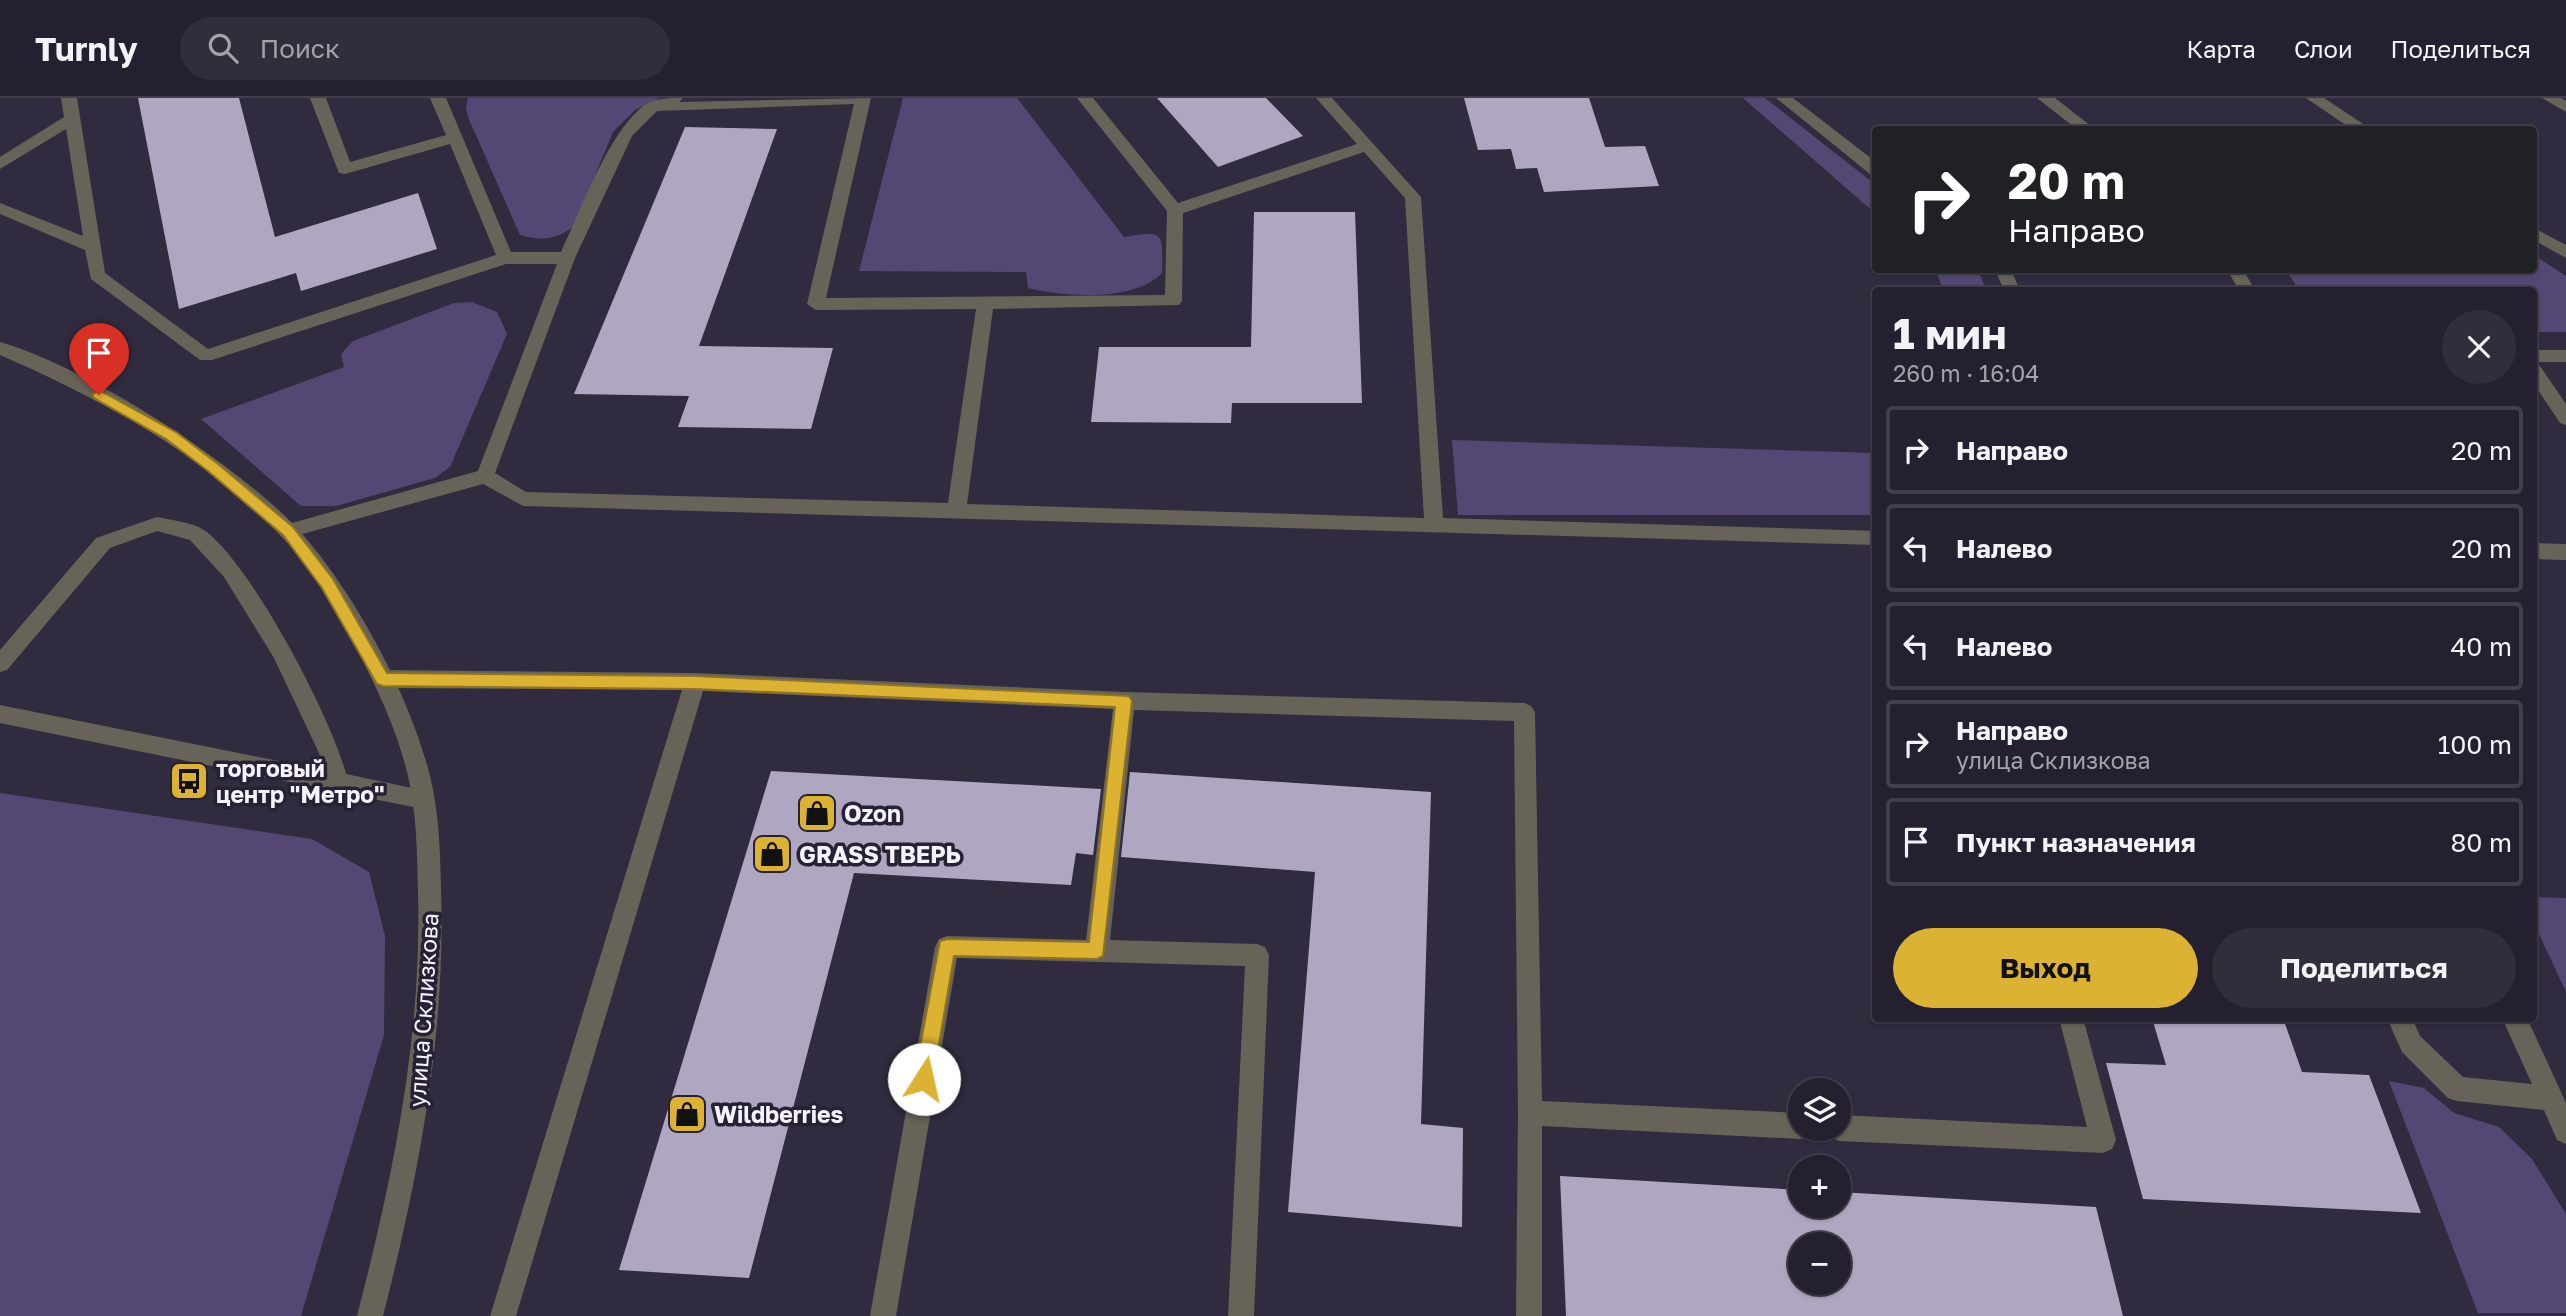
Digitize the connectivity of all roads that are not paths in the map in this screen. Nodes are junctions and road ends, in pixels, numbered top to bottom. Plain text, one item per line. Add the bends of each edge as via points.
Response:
1 (69, 98) edge
2 (318, 98) edge
3 (438, 98) edge
4 (675, 98) edge
5 (863, 98) edge
6 (1084, 98) edge
7 (1324, 98) edge
8 (1784, 98) edge
9 (2045, 98) edge
10 (2314, 98) edge
11 (2550, 98) edge
12 (653, 107) junction
13 (2566, 107) edge
14 (72, 118) junction
15 (2084, 126) edge
16 (2359, 126) edge
17 (454, 138) junction
18 (1367, 146) junction
19 (0, 164) edge
20 (1872, 167) edge
21 (0, 208) edge
22 (1175, 210) junction
23 (2537, 235) edge
24 (93, 247) junction
25 (2566, 253) edge
26 (505, 258) junction
27 (568, 258) junction
28 (985, 303) junction
29 (0, 348) edge
30 (2537, 356) edge
31 (2566, 356) edge
32 (2537, 374) edge
33 (2566, 418) edge
34 (485, 475) junction
35 (957, 509) junction
36 (1434, 527) junction
37 (288, 531) junction
38 (1872, 538) edge
39 (2537, 551) edge
40 (2566, 552) edge
41 (0, 664) edge
42 (383, 679) junction
43 (695, 682) junction
44 (1124, 701) junction
45 (0, 714) edge
46 (337, 782) junction
47 (423, 799) junction
48 (1097, 950) junction
49 (2072, 1022) edge
50 (2401, 1022) edge
51 (2516, 1022) edge
52 (2550, 1098) junction
53 (1530, 1113) junction
54 (1788, 1125) edge
55 (1851, 1129) edge
56 (2566, 1131) edge
57 (370, 1316) edge
58 (503, 1316) edge
59 (883, 1316) edge
60 (1241, 1316) edge
61 (1529, 1316) edge

1 - 14 street
2 - 17 street via 345,169
3 - 17 street
4 - 12 street
5 - 12 street
5 - 28 street via 816,304
6 - 22 street
7 - 18 street
8 - 20 street
9 - 15 street
10 - 16 street
11 - 13 street
12 - 27 street via 625,134
14 - 19 street
14 - 24 street
17 - 26 street
18 - 22 street
18 - 36 street via 1413,197
21 - 24 street
22 - 28 street via 1173,301
23 - 25 street
24 - 26 street via 97,275 206,356
26 - 27 street
27 - 34 street
28 - 35 street
29 - 37 street, улица Склизкова via 124,407 171,436
30 - 31 street
32 - 33 street
34 - 35 street via 523,499
34 - 37 street
35 - 36 street
36 - 38 street
37 - 42 street, улица Склизкова via 328,584
39 - 40 street
41 - 46 street via 103,543 158,524 196,534 231,572 282,653 330,753
42 - 43 street
42 - 47 street, улица Склизкова via 417,766
43 - 44 street
43 - 58 street
44 - 48 street
44 - 53 street via 1524,712
45 - 46 street
46 - 47 street
47 - 57 street, улица Склизкова via 431,947 422,1061 402,1189
48 - 59 street via 947,947
48 - 60 street via 1257,955
49 - 55 street via 2103,1140
50 - 52 street via 2411,1044 2457,1088
51 - 52 street
52 - 56 street
53 - 54 street
53 - 61 street

